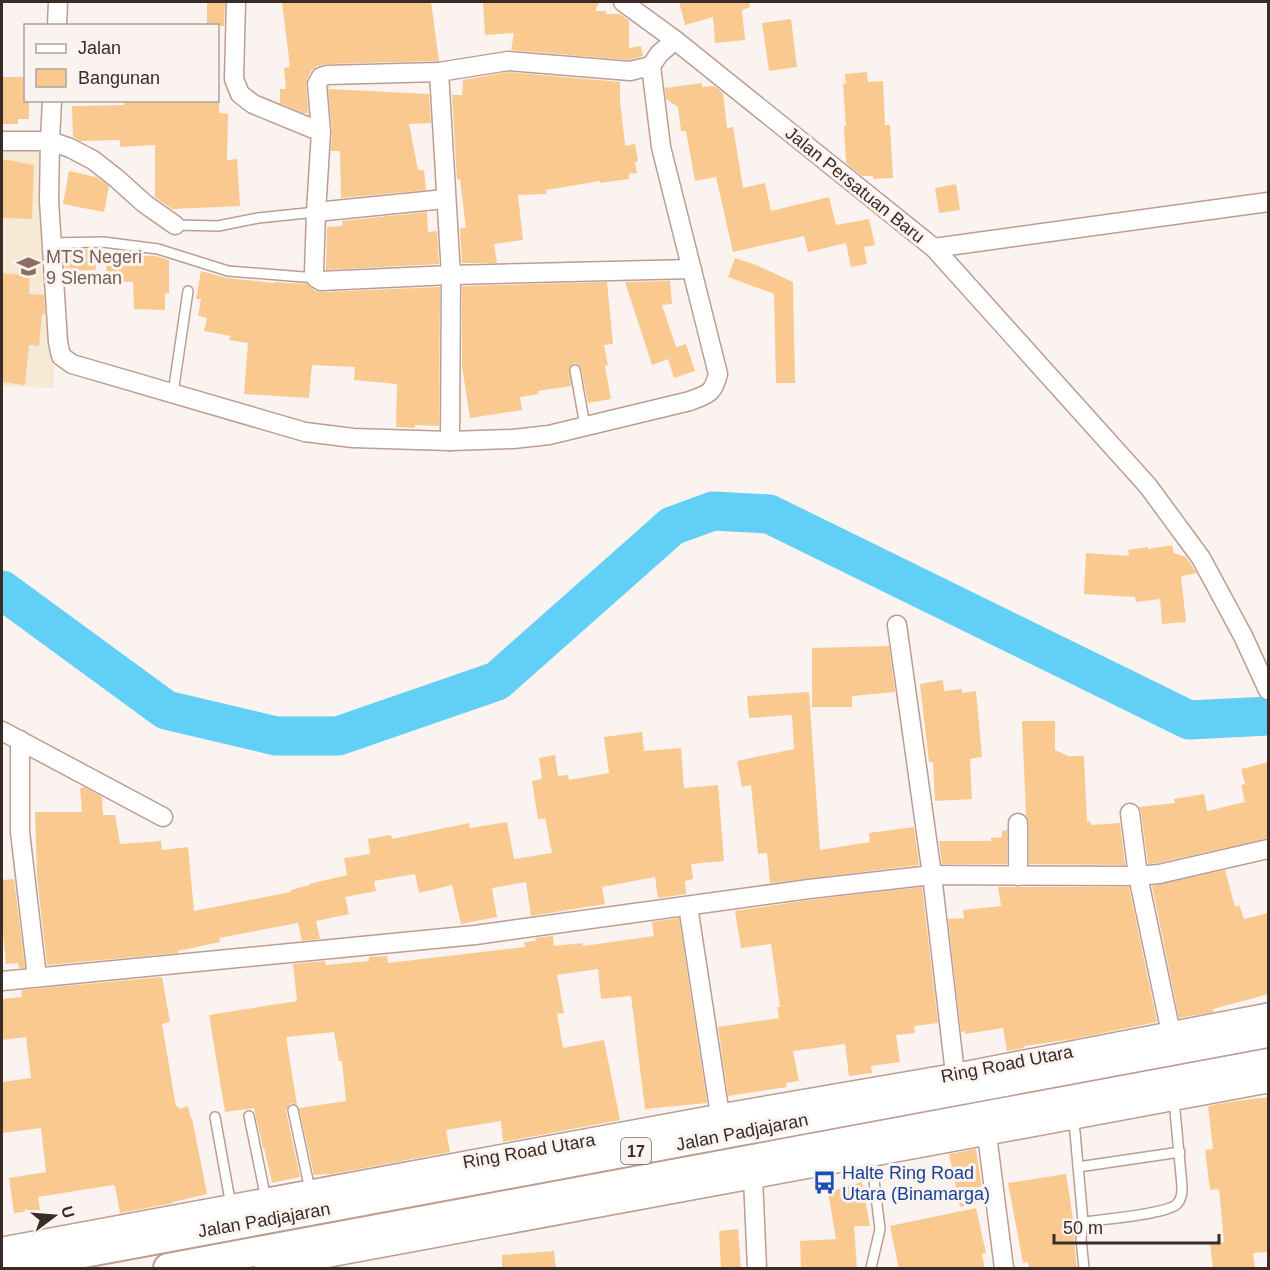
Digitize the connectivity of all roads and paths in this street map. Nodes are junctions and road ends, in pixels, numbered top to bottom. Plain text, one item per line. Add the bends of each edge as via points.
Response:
1 (58, 2) edge
2 (236, 2) edge
3 (623, 2) edge
4 (57, 24) edge
5 (675, 40) junction
6 (651, 66) junction
7 (439, 72) junction
8 (52, 102) edge
9 (321, 132) junction
10 (2, 141) edge
11 (50, 141) junction
12 (445, 199) junction
13 (1269, 202) edge
14 (316, 212) junction
15 (175, 225) joint
16 (51, 243) junction
17 (934, 248) junction
18 (692, 269) junction
19 (451, 275) junction
20 (316, 278) junction
21 (188, 291) dead end
22 (575, 370) dead end
23 (173, 393) junction
24 (585, 426) junction
25 (450, 441) junction
26 (897, 625) dead end
27 (1269, 690) edge
28 (2, 730) edge
29 (20, 740) junction
30 (1130, 813) dead end
31 (163, 817) dead end
32 (1018, 823) dead end
33 (1269, 849) edge
34 (932, 875) junction
35 (1018, 876) junction
36 (1138, 876) junction
37 (688, 906) junction
38 (37, 977) junction
39 (2, 981) edge
40 (1269, 1014) edge
41 (1172, 1033) junction
42 (1269, 1033) edge
43 (1269, 1063) edge
44 (957, 1074) junction
45 (1269, 1083) edge
46 (1174, 1100) junction
47 (294, 1110) dead end
48 (1071, 1110) junction
49 (720, 1115) junction
50 (249, 1116) dead end
51 (215, 1117) dead end
52 (987, 1135) junction
53 (1180, 1152) junction
54 (871, 1156) junction
55 (519, 1163) junction
56 (1078, 1167) junction
57 (753, 1178) junction
58 (310, 1191) junction
59 (632, 1192) junction
60 (266, 1199) junction
61 (231, 1206) junction
62 (1083, 1222) junction
63 (2, 1248) edge
64 (3, 1269) edge
65 (168, 1269) edge
66 (265, 1269) edge
67 (757, 1269) edge
68 (871, 1269) edge
69 (1004, 1269) edge
70 (1084, 1269) edge

1 - 4 street
2 - 9 street via 234,79 240,94 253,104
3 - 5 street, Jalan Persatuan Baru
5 - 6 street
5 - 17 street, Jalan Persatuan Baru
6 - 7 street via 630,71 508,61
6 - 18 street via 661,147
7 - 9 street via 321,77 317,84
7 - 12 street
8 - 11 street
9 - 14 street
10 - 11 street
11 - 15 street via 93,160
11 - 16 street
12 - 14 street
12 - 19 street
13 - 17 street, Jalan Persatuan Baru
14 - 15 lane via 218,226
14 - 20 street
16 - 20 lane via 158,249 228,271
16 - 23 street via 61,356 72,364
17 - 27 street via 1148,486 1201,558
18 - 19 street
18 - 24 street via 718,374 714,388 690,401
19 - 20 street via 321,281
19 - 25 street
21 - 23 lane
22 - 24 lane
23 - 25 street via 305,432 353,438
24 - 25 street via 525,438
26 - 34 street
28 - 29 street
29 - 31 street
29 - 38 street via 20,832
30 - 36 street
32 - 35 street
33 - 36 street
34 - 35 street
34 - 37 street
34 - 44 street
35 - 36 street
36 - 41 street
37 - 38 street via 475,935
37 - 49 street
38 - 39 street
40 - 41 street, Ring Road Utara
41 - 44 street, Ring Road Utara
42 - 55 highway, Jalan Padjajaran / 17
43 - 48 highway, Jalan Padjajaran / 17
44 - 49 street, Ring Road Utara
45 - 46 street
46 - 48 street
46 - 53 lane
47 - 58 lane
48 - 52 street
48 - 56 lane
48 - 59 highway, Jalan Padjajaran / 17
49 - 55 street, Ring Road Utara
50 - 60 lane
51 - 61 lane
52 - 54 street
52 - 69 street
53 - 56 lane
53 - 62 lane via 1182,1195 1176,1205 1162,1211
54 - 57 street
54 - 68 lane via 880,1229
55 - 58 street, Ring Road Utara
55 - 64 highway, Jalan Padjajaran / 17
56 - 62 lane
57 - 59 street
57 - 67 street
58 - 60 street, Ring Road Utara
59 - 65 highway, Jalan Padjajaran / 17
59 - 66 street
60 - 61 street, Ring Road Utara
61 - 63 street, Ring Road Utara
62 - 70 lane

